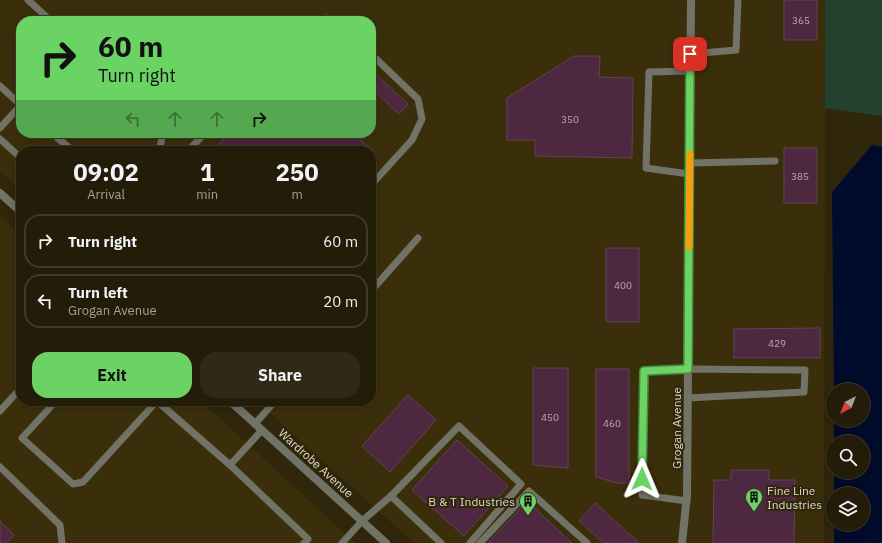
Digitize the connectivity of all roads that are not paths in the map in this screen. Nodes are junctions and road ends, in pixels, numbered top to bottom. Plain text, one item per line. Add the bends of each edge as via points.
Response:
1 (28, 0) edge
2 (691, 0) edge
3 (738, 0) edge
4 (46, 16) edge
5 (690, 54) junction
6 (376, 59) edge
7 (690, 71) junction
8 (0, 86) edge
9 (16, 100) edge
10 (16, 110) edge
11 (0, 128) edge
12 (58, 138) edge
13 (200, 138) edge
14 (0, 139) edge
15 (67, 146) edge
16 (193, 146) edge
17 (16, 153) edge
18 (775, 161) dead end
19 (690, 162) junction
20 (689, 174) junction
21 (376, 180) edge
22 (0, 193) edge
23 (16, 207) edge
24 (418, 238) dead end
25 (376, 285) edge
26 (688, 369) junction
27 (16, 393) edge
28 (688, 398) junction
29 (51, 406) edge
30 (152, 406) edge
31 (163, 406) edge
32 (235, 406) edge
33 (271, 406) edge
34 (0, 411) edge
35 (255, 424) junction
36 (262, 430) junction
37 (230, 465) junction
38 (0, 467) edge
39 (391, 496) junction
40 (687, 501) junction
41 (362, 521) junction
42 (62, 543) edge
43 (304, 543) edge
44 (342, 543) edge
45 (386, 543) edge
46 (440, 543) edge
47 (470, 543) edge
48 (480, 543) edge
49 (587, 543) edge
50 (682, 543) edge

1 - 4 lane
2 - 5 street, Grogan Avenue
3 - 5 lane via 736,50
5 - 7 street, Grogan Avenue
6 - 21 lane via 418,99 422,119 412,140
7 - 19 street, Grogan Avenue
7 - 20 lane via 649,72 646,168
8 - 9 lane
10 - 11 lane
12 - 15 lane
13 - 16 lane
14 - 17 lane
18 - 19 lane
19 - 20 street, Grogan Avenue
20 - 26 street, Grogan Avenue
22 - 23 street
24 - 25 lane
26 - 28 street, Grogan Avenue
26 - 28 lane via 805,370 804,392
26 - 40 lane via 644,371 642,495
27 - 34 lane
28 - 40 street, Grogan Avenue
29 - 30 lane via 22,438 72,484 83,482
31 - 37 lane
32 - 35 street, Wardrobe Avenue
33 - 35 lane
35 - 36 street, Wardrobe Avenue
36 - 37 lane
36 - 41 street, Wardrobe Avenue
37 - 43 lane via 308,539
38 - 42 lane via 60,525
39 - 41 lane
39 - 46 lane
39 - 47 lane via 459,426 521,484
40 - 50 street, Grogan Avenue
41 - 44 lane
41 - 45 street, Wardrobe Avenue
48 - 49 lane via 529,490

